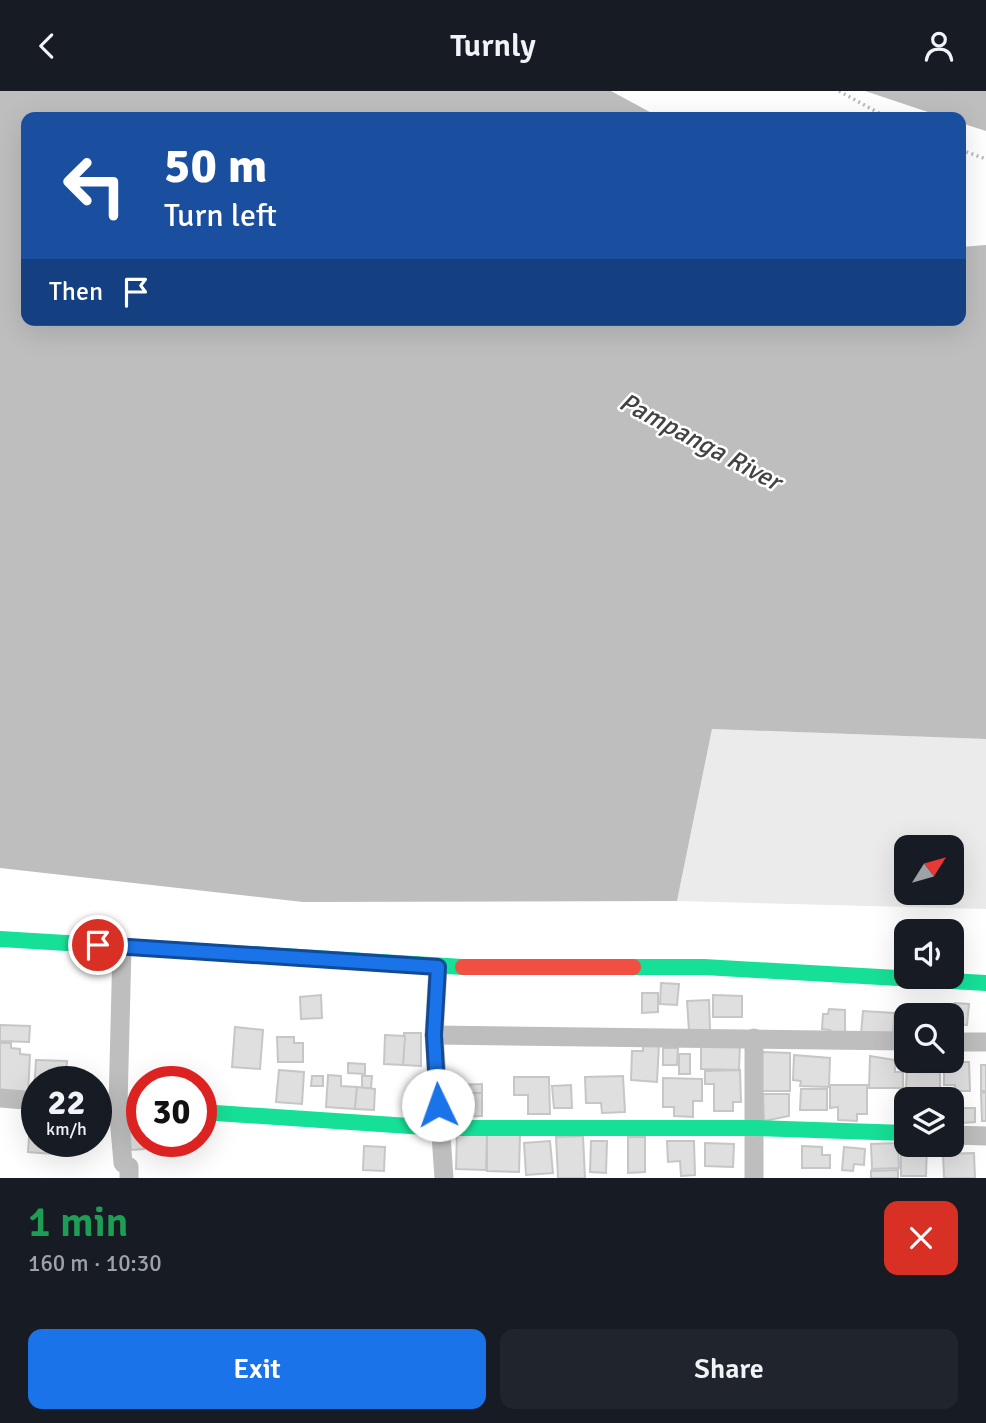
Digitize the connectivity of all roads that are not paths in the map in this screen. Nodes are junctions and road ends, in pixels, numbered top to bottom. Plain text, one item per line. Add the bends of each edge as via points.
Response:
1 (0, 939) edge
2 (122, 947) junction
3 (438, 967) junction
4 (986, 983) edge
5 (434, 1035) junction
6 (754, 1038) junction
7 (894, 1041) edge
8 (964, 1042) edge
9 (986, 1042) edge
10 (0, 1098) edge
11 (21, 1100) edge
12 (112, 1106) edge
13 (118, 1106) junction
14 (126, 1107) edge
15 (217, 1113) edge
16 (439, 1128) junction
17 (754, 1128) junction
18 (894, 1133) edge
19 (964, 1135) edge
20 (986, 1136) edge
21 (129, 1178) edge
22 (444, 1178) edge
23 (754, 1178) edge

1 - 2 street
2 - 3 street
2 - 13 street
3 - 4 street via 704,967
3 - 5 street
5 - 6 street
5 - 16 street
6 - 7 street
6 - 17 street
8 - 9 street
10 - 11 street
12 - 13 street
13 - 14 street
13 - 21 street via 123,1163 129,1167
15 - 16 street
16 - 17 street
16 - 22 street
17 - 18 street
17 - 23 street
19 - 20 street

